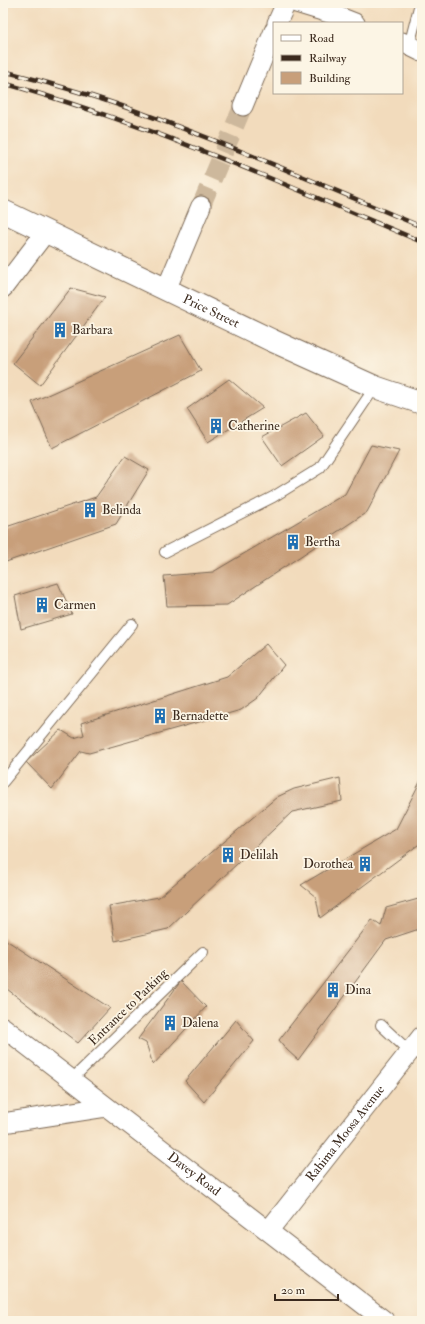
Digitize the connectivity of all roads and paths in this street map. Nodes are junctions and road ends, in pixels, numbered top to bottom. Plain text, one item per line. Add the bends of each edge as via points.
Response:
1 (286, 3) edge
2 (296, 3) edge
3 (420, 3) edge
4 (277, 22) edge
5 (352, 22) edge
6 (273, 33) edge
7 (411, 47) edge
8 (243, 106) tunnel mouth
9 (201, 206) tunnel mouth
10 (3, 211) edge
11 (44, 231) junction
12 (3, 288) edge
13 (166, 290) junction
14 (375, 386) junction
15 (422, 403) edge
16 (165, 552) dead end
17 (132, 624) dead end
18 (3, 782) edge
19 (203, 952) dead end
20 (380, 1026) dead end
21 (3, 1027) edge
22 (422, 1036) edge
23 (410, 1052) junction
24 (71, 1080) junction
25 (106, 1107) junction
26 (3, 1123) edge
27 (269, 1230) junction
28 (385, 1321) edge

1 - 4 street
2 - 5 street
3 - 7 lane
6 - 8 street
9 - 13 street
10 - 11 street, Price Street
11 - 12 street
11 - 13 street, Price Street
13 - 14 street, Price Street
14 - 15 street, Price Street
14 - 16 lane via 320,468 273,497
17 - 18 lane
19 - 24 lane, Entrance to Parking
20 - 23 lane
21 - 24 street, Davey Road
22 - 23 street, Rahima Moosa Avenue
23 - 27 street, Rahima Moosa Avenue
24 - 25 street, Davey Road
25 - 26 street
25 - 27 street, Davey Road
27 - 28 street, Davey Road

